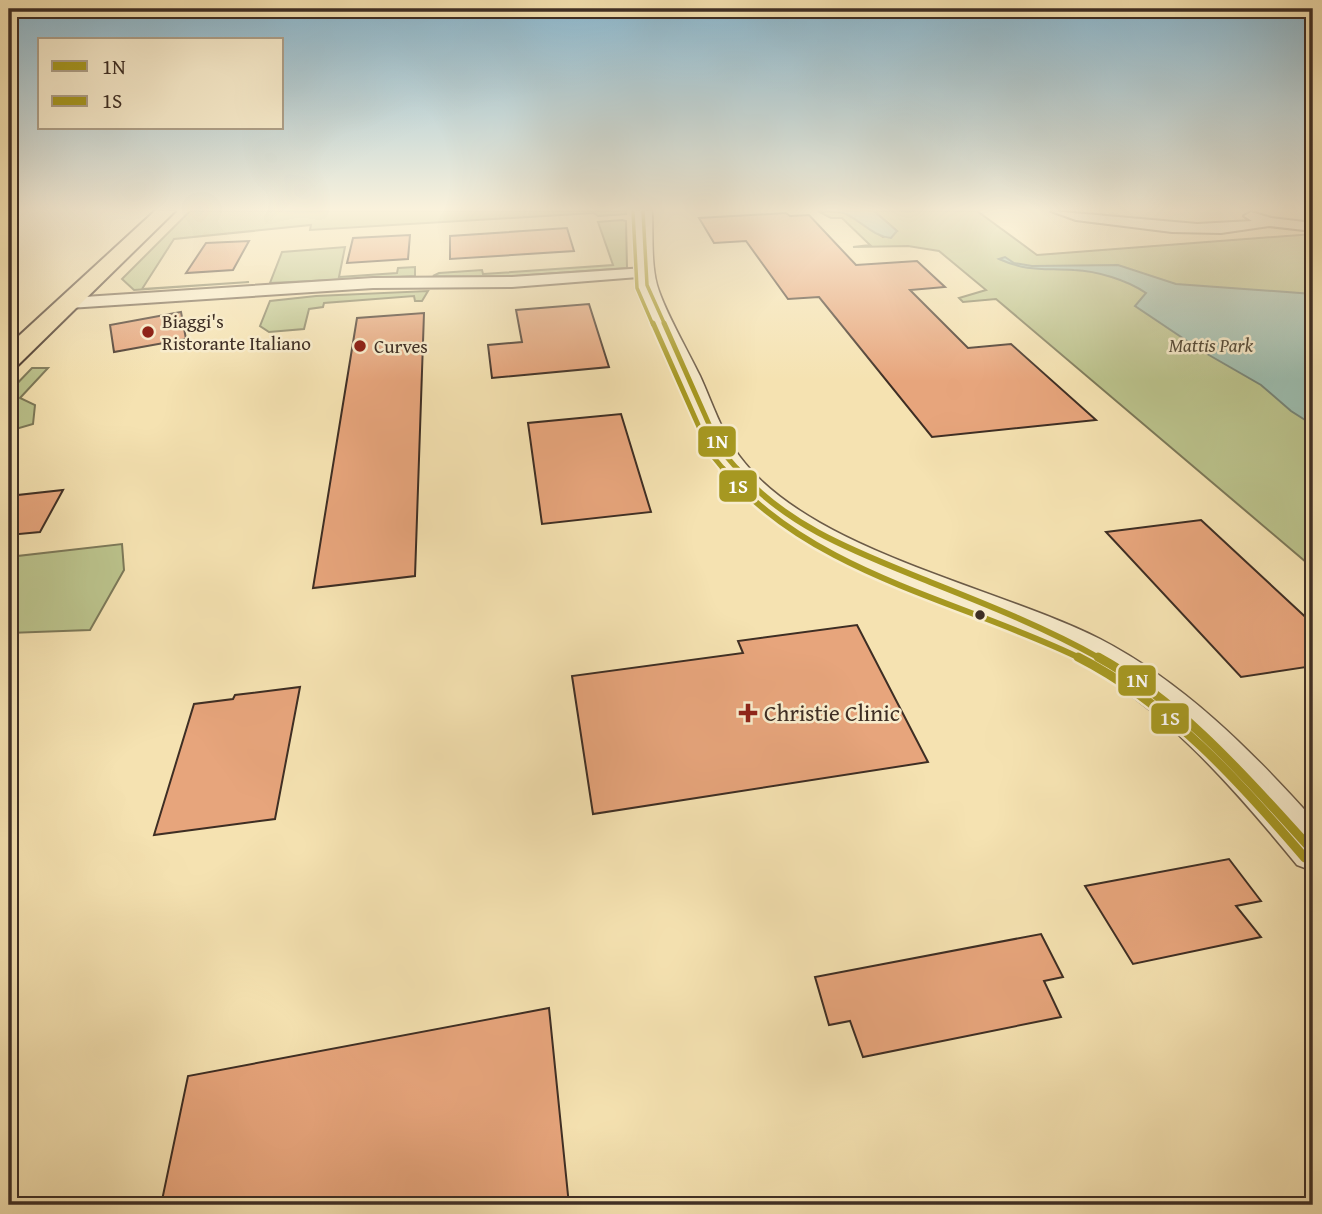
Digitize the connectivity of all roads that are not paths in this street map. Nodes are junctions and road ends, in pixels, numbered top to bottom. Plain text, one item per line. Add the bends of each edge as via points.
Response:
1 (106, 268) edge
2 (645, 268) edge
3 (645, 273) junction
4 (69, 303) junction
5 (9, 359) edge
6 (1313, 851) edge

1 - 4 main road
2 - 3 street
3 - 4 street via 512,282 373,283
3 - 6 street via 720,449 749,486 804,527 836,544 1050,630 1138,680 1220,747
4 - 5 main road

